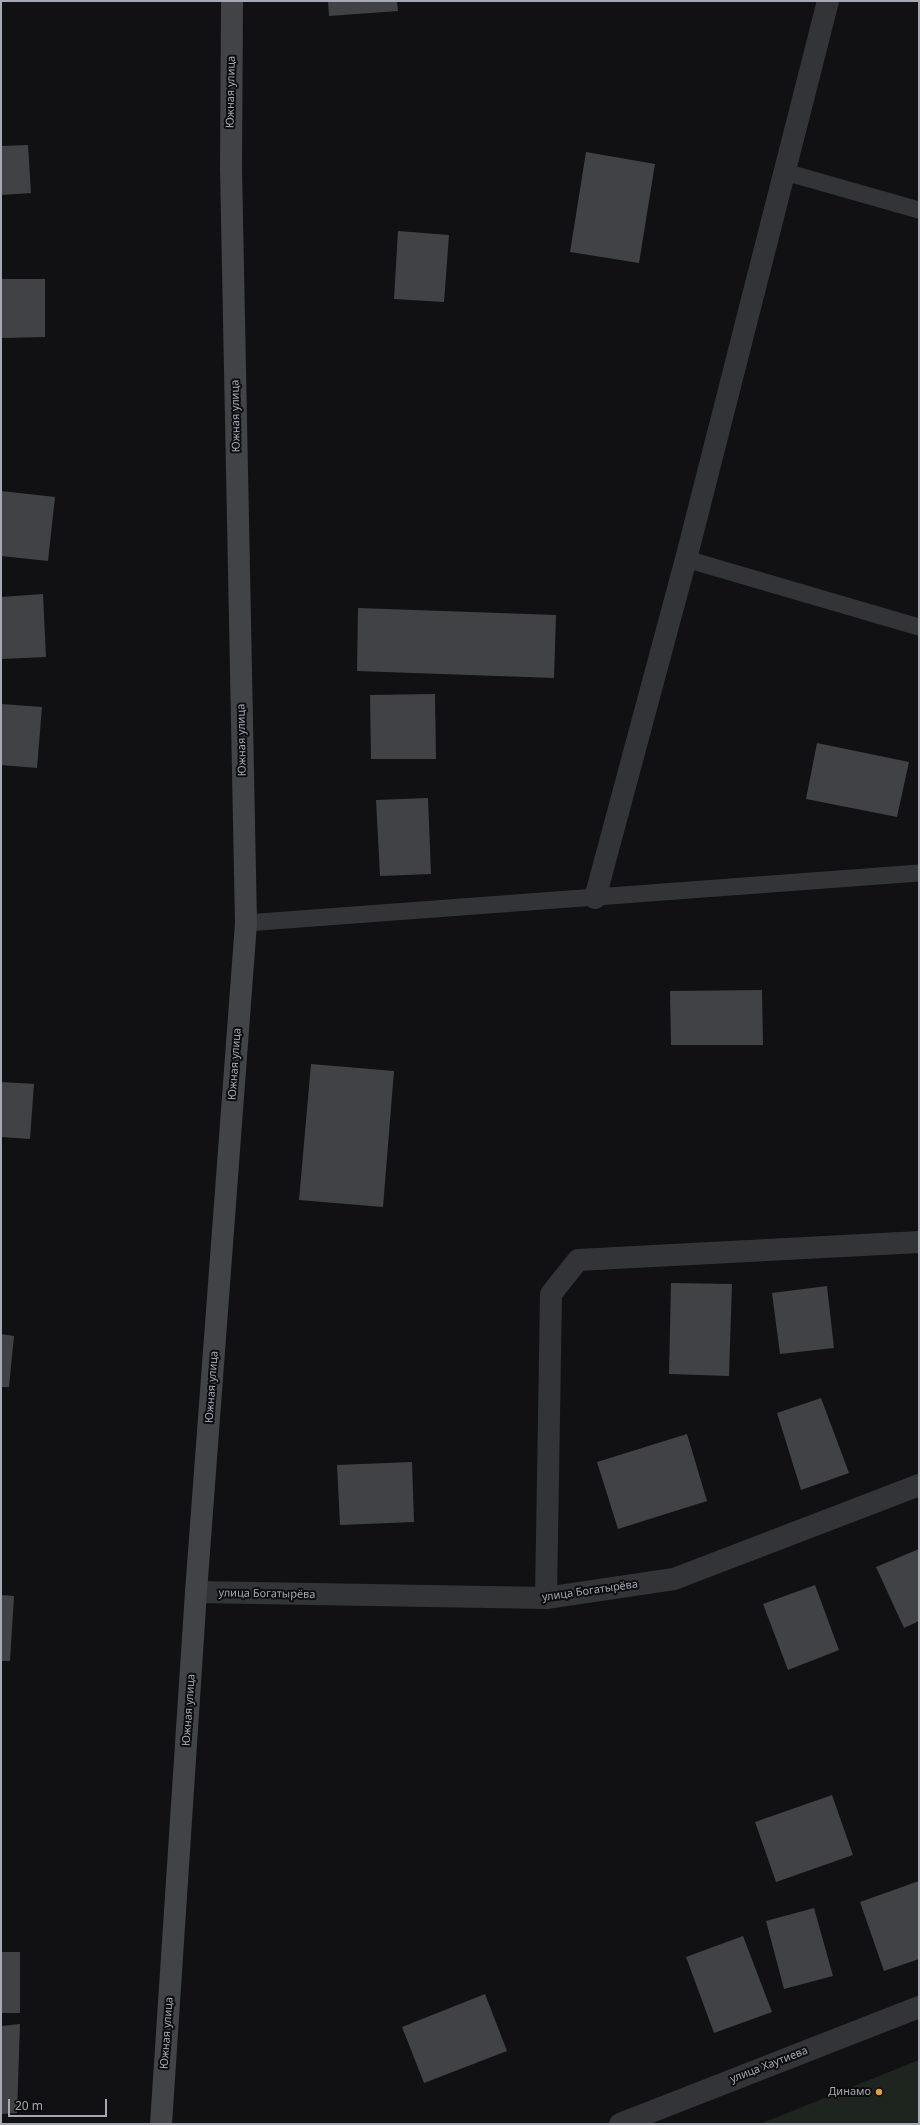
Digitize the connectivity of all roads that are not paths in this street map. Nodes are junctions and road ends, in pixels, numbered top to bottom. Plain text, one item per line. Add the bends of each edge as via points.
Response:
1 (232, 1) edge
2 (828, 1) edge
3 (785, 172) junction
4 (919, 210) edge
5 (686, 559) junction
6 (919, 626) edge
7 (919, 872) edge
8 (595, 898) junction
9 (246, 923) junction
10 (919, 1242) edge
11 (919, 1486) edge
12 (196, 1592) junction
13 (546, 1598) junction
14 (919, 2007) edge
15 (161, 2124) edge
16 (620, 2124) edge

1 - 9 street, Южная улица via 231,168
2 - 3 street
3 - 4 lane
3 - 5 street
5 - 6 lane
5 - 8 street
7 - 8 lane
8 - 9 lane
9 - 12 street, Южная улица
10 - 13 street via 578,1260 551,1294
11 - 13 street, улица Богатырёва via 674,1579
12 - 13 street, улица Богатырёва
12 - 15 street, Южная улица
14 - 16 street, улица Хаутиева

